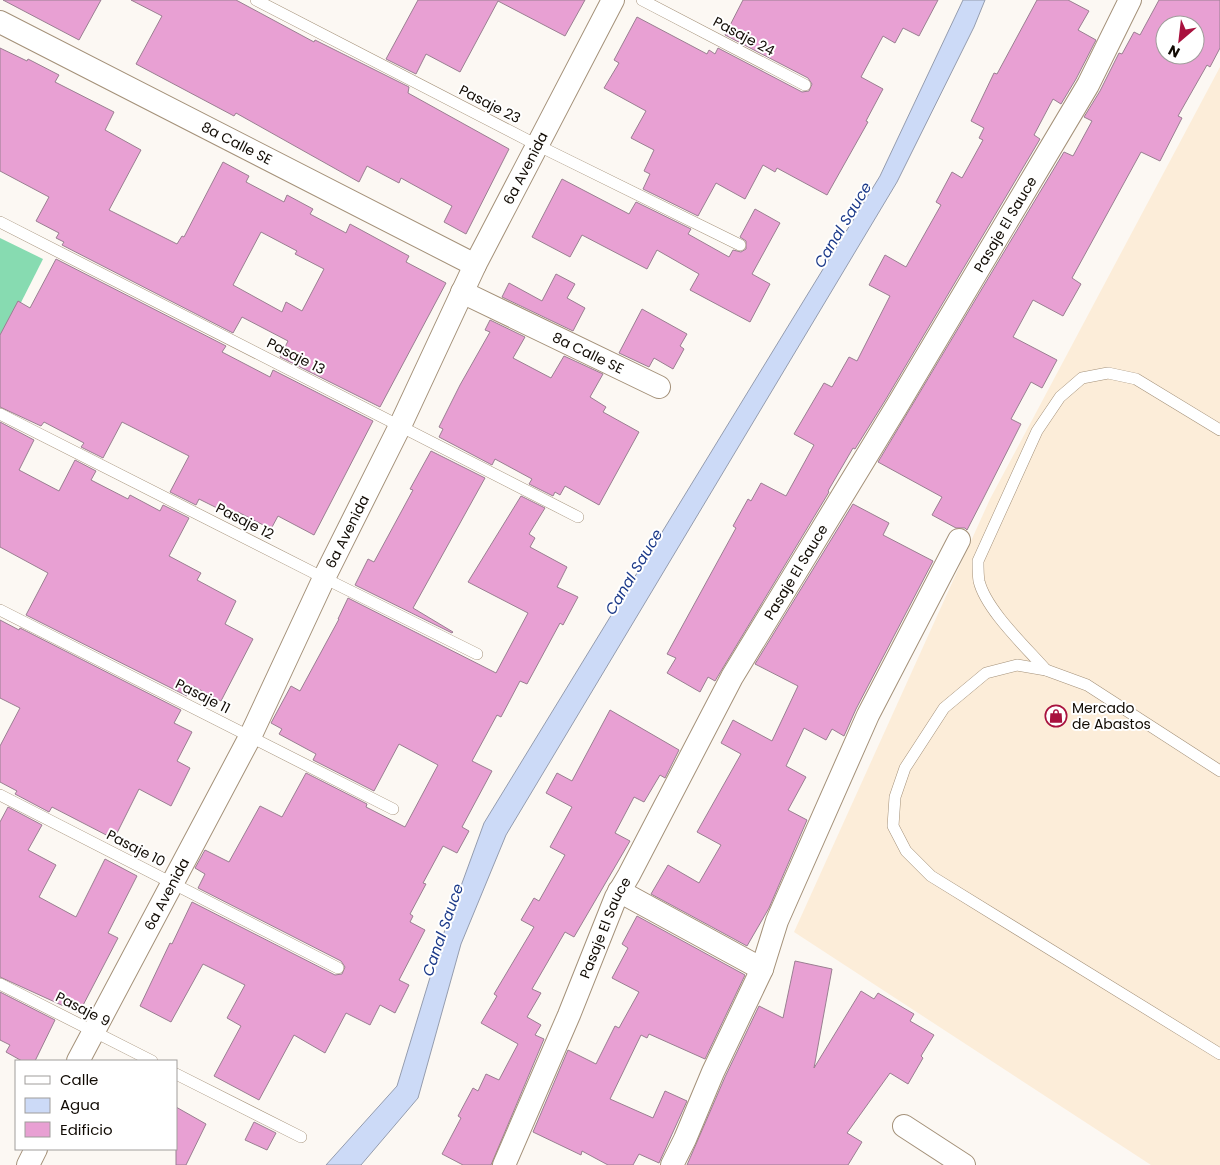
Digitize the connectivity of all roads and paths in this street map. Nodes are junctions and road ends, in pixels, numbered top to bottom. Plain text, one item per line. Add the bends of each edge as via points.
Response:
1 (256, 0) edge
2 (613, 0) edge
3 (642, 0) edge
4 (1130, 0) edge
5 (0, 22) edge
6 (805, 85) dead end
7 (537, 145) junction
8 (0, 222) edge
9 (740, 245) dead end
10 (475, 265) junction
11 (462, 292) junction
12 (660, 387) dead end
13 (0, 414) edge
14 (400, 426) junction
15 (1220, 430) edge
16 (578, 517) dead end
17 (959, 540) dead end
18 (324, 578) junction
19 (0, 610) edge
20 (477, 654) dead end
21 (1046, 670) junction
22 (250, 737) junction
23 (1220, 771) edge
24 (0, 795) edge
25 (393, 809) dead end
26 (173, 884) junction
27 (620, 891) junction
28 (338, 968) dead end
29 (762, 969) junction
30 (0, 984) edge
31 (93, 1031) junction
32 (1220, 1054) edge
33 (78, 1060) edge
34 (150, 1060) edge
35 (178, 1075) edge
36 (904, 1126) dead end
37 (301, 1137) dead end
38 (36, 1150) edge
39 (28, 1165) edge
40 (504, 1165) edge
41 (672, 1165) edge
42 (964, 1165) edge

1 - 7 lane, Pasaje 23
2 - 7 street, 6a Avenida
3 - 6 lane, Pasaje 24
4 - 27 street, Pasaje El Sauce via 1088,85 732,678
5 - 10 street, 8a Calle SE
7 - 9 lane, Pasaje 23
7 - 10 street, 6a Avenida
8 - 14 lane, Pasaje 13
10 - 11 street, 6a Avenida
11 - 12 street, 8a Calle SE
11 - 14 street, 6a Avenida
13 - 18 lane, Pasaje 12
14 - 16 lane, Pasaje 13
14 - 18 street, 6a Avenida
15 - 21 lane via 1136,379 1118,375 1108,373 1082,378 1060,397 1037,431 978,561 979,580 987,598
17 - 29 street via 868,715 778,921
18 - 20 lane, Pasaje 12
18 - 22 street, 6a Avenida
19 - 22 lane, Pasaje 11
21 - 23 lane via 1087,685
21 - 32 lane via 1017,665 986,673 944,708 905,768 895,797 892,826 906,851 931,876
22 - 25 lane, Pasaje 11
22 - 26 street, 6a Avenida
24 - 26 lane, Pasaje 10
26 - 28 lane, Pasaje 10
26 - 31 street, 6a Avenida
27 - 29 street
27 - 40 street, Pasaje El Sauce
29 - 41 street
30 - 31 lane, Pasaje 9
31 - 33 street, 6a Avenida
31 - 34 lane, Pasaje 9
35 - 37 lane
36 - 42 street
38 - 39 street

